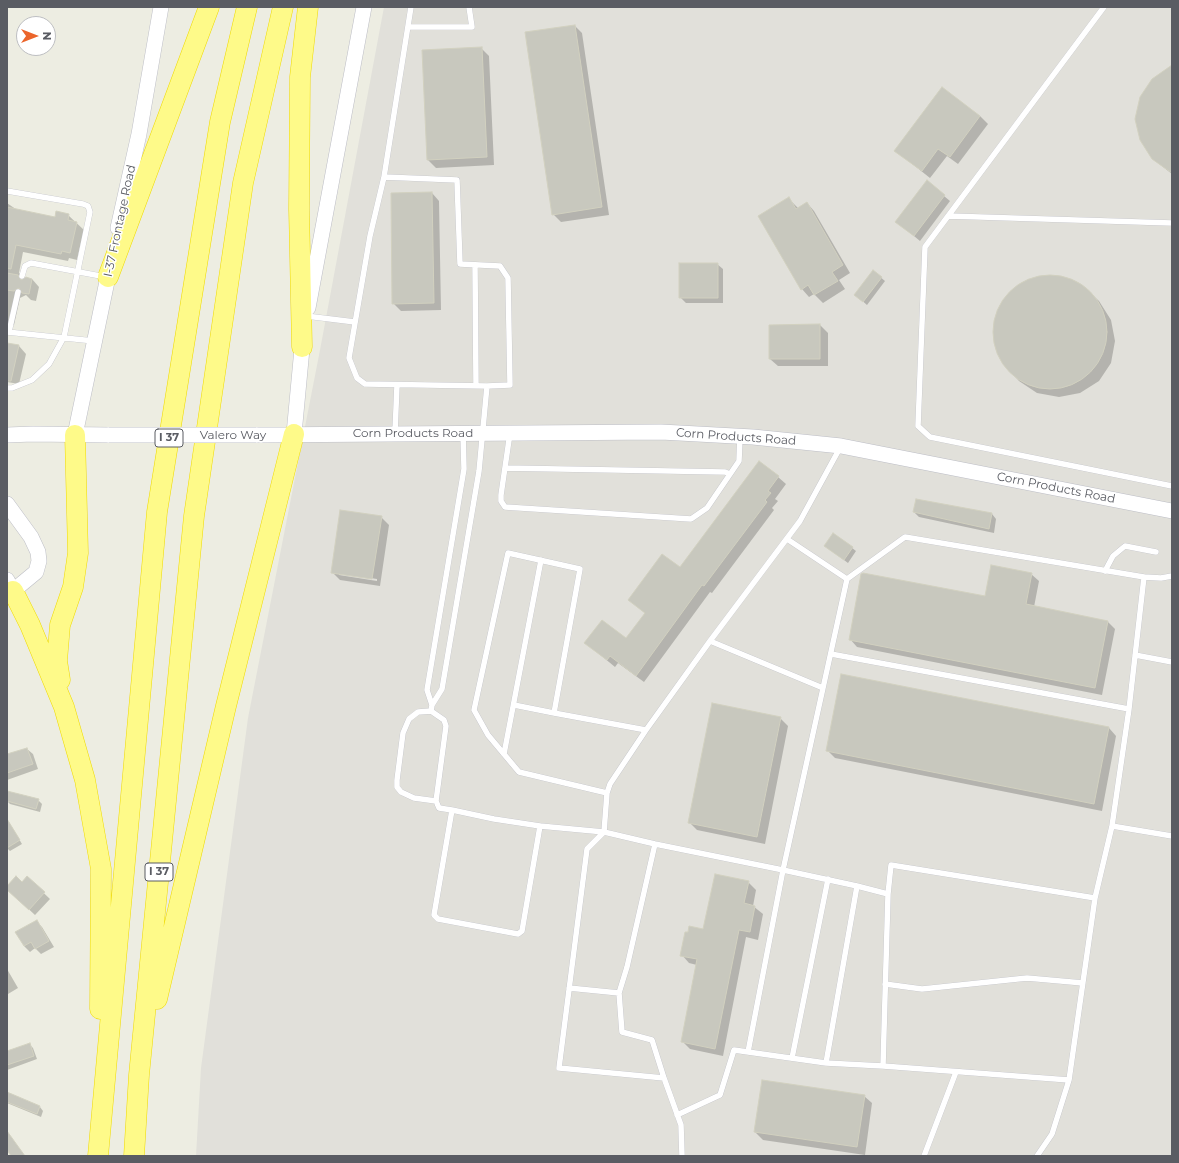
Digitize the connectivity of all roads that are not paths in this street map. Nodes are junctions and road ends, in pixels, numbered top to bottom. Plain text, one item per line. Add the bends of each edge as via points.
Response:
1 (161, 7) edge
2 (209, 7) edge
3 (247, 7) edge
4 (283, 7) edge
5 (308, 7) edge
6 (364, 7) edge
7 (411, 7) edge
8 (469, 7) edge
9 (1104, 7) edge
10 (409, 27) junction
11 (384, 177) junction
12 (7, 192) edge
13 (948, 216) junction
14 (1172, 223) edge
15 (475, 265) junction
16 (79, 272) junction
17 (22, 276) dead end
18 (108, 277) junction
19 (18, 292) dead end
20 (306, 316) junction
21 (355, 322) junction
22 (8, 332) edge
23 (64, 337) junction
24 (95, 341) junction
25 (302, 347) junction
26 (397, 385) junction
27 (476, 386) junction
28 (487, 386) junction
29 (7, 388) edge
30 (7, 428) edge
31 (463, 433) junction
32 (483, 433) junction
33 (510, 433) junction
34 (33, 434) junction
35 (294, 434) junction
36 (395, 434) junction
37 (7, 435) edge
38 (75, 435) junction
39 (740, 436) junction
40 (842, 446) junction
41 (505, 468) junction
42 (730, 474) junction
43 (1172, 486) edge
44 (7, 504) edge
45 (1172, 511) edge
46 (787, 539) junction
47 (1156, 552) dead end
48 (541, 560) junction
49 (1105, 571) junction
50 (1172, 576) edge
51 (1144, 577) junction
52 (848, 579) junction
53 (10, 586) edge
54 (710, 641) junction
55 (831, 654) junction
56 (1135, 655) junction
57 (1172, 662) edge
58 (823, 688) junction
59 (514, 706) junction
60 (64, 707) junction
61 (432, 708) junction
62 (1129, 709) junction
63 (554, 713) junction
64 (646, 730) junction
65 (504, 754) junction
66 (607, 793) junction
67 (436, 801) junction
68 (452, 810) junction
69 (540, 826) junction
70 (1112, 826) junction
71 (604, 832) junction
72 (1172, 836) edge
73 (655, 844) junction
74 (783, 870) junction
75 (828, 880) junction
76 (857, 886) junction
77 (888, 894) junction
78 (1095, 898) junction
79 (1083, 983) junction
80 (885, 984) junction
81 (569, 988) junction
82 (619, 993) junction
83 (748, 1052) junction
84 (792, 1058) junction
85 (826, 1063) junction
86 (883, 1066) junction
87 (956, 1072) junction
88 (139, 1075) junction
89 (664, 1078) junction
90 (1069, 1080) junction
91 (104, 1094) junction
92 (677, 1115) junction
93 (98, 1156) edge
94 (134, 1156) edge
95 (682, 1156) edge
96 (924, 1156) edge
97 (1037, 1156) edge

1 - 18 main road, I-37 Frontage Road via 139,134
2 - 18 highway
3 - 91 highway, I 37 via 220,122 157,512
4 - 88 highway, I 37 via 243,183 194,516
5 - 25 highway via 300,77
6 - 20 main road
7 - 10 lane
8 - 10 lane via 472,27
9 - 13 lane
10 - 11 lane
11 - 15 lane via 457,180 460,264
11 - 21 lane via 370,236
12 - 16 lane via 88,206 90,212
13 - 14 lane
13 - 43 lane via 925,247 918,426 930,437
15 - 27 lane
15 - 28 lane via 500,266 508,278 510,385
16 - 17 lane via 31,262 25,266
16 - 18 lane
16 - 23 lane
18 - 24 main road, I-37 Frontage Road
19 - 22 lane
20 - 21 lane
20 - 25 main road
21 - 26 lane via 349,358 357,378 365,384
22 - 23 lane
23 - 24 lane
23 - 29 lane via 49,364 32,380
24 - 38 main road, I-37 Frontage Road
25 - 35 main road
26 - 27 lane
26 - 36 lane
27 - 28 lane
28 - 32 lane
30 - 34 main road
31 - 32 main road, Corn Products Road
31 - 36 main road, Corn Products Road
31 - 61 lane via 464,469 427,690
32 - 33 main road, Corn Products Road
32 - 61 lane via 480,471 442,690
33 - 39 main road, Corn Products Road via 661,432
33 - 41 lane
34 - 37 main road
34 - 38 main road
35 - 36 main road, Corn Products Road
35 - 38 main road, Valero Way, bridge
35 - 88 highway via 226,706
38 - 60 highway via 78,553 73,587 60,625 57,661
39 - 40 main road, Corn Products Road
39 - 42 lane via 739,461
40 - 45 main road, Corn Products Road
40 - 46 lane via 800,521
41 - 42 lane
41 - 42 lane via 501,495 505,507 690,519 707,508
44 - 53 main road via 31,537 39,561 36,572
46 - 52 lane
46 - 54 lane
47 - 49 lane via 1125,546 1113,556
48 - 59 lane
48 - 63 lane via 580,569
48 - 65 lane via 508,553 474,710 488,735
49 - 51 lane
49 - 52 lane via 905,537
50 - 51 lane
51 - 56 lane
52 - 55 lane
53 - 60 highway via 30,625
54 - 58 lane
54 - 64 lane
55 - 58 lane
55 - 62 lane
56 - 57 lane
56 - 62 lane
58 - 74 lane
59 - 63 lane
59 - 65 lane
60 - 91 highway via 85,780 101,869 99,1047
61 - 67 lane via 444,720 446,726
61 - 67 lane via 418,712 410,719 404,733 397,787 401,792 414,798
62 - 70 lane
63 - 64 lane
64 - 66 lane via 610,784
65 - 66 lane via 519,772
66 - 71 lane
67 - 68 lane via 439,808
68 - 69 lane
68 - 69 lane via 434,915 438,919 474,927 518,934 522,931
69 - 71 lane
70 - 72 lane
70 - 78 lane
71 - 73 lane
71 - 81 lane via 587,849
73 - 74 lane
73 - 82 lane
74 - 75 lane
74 - 83 lane
75 - 76 lane
75 - 84 lane
76 - 77 lane
76 - 85 lane
77 - 78 lane via 890,865
77 - 80 lane
78 - 79 lane
79 - 80 lane via 1026,978 922,989
79 - 90 lane
80 - 86 lane
81 - 82 lane
81 - 89 lane via 559,1068
82 - 89 lane via 622,1032 652,1040
83 - 84 lane
83 - 92 lane via 734,1050 720,1095
84 - 85 lane
85 - 86 lane
86 - 87 lane
87 - 90 lane
87 - 96 lane
88 - 94 highway, I 37
89 - 92 lane
90 - 97 lane via 1052,1134
91 - 93 highway, I 37
92 - 95 lane via 681,1125

